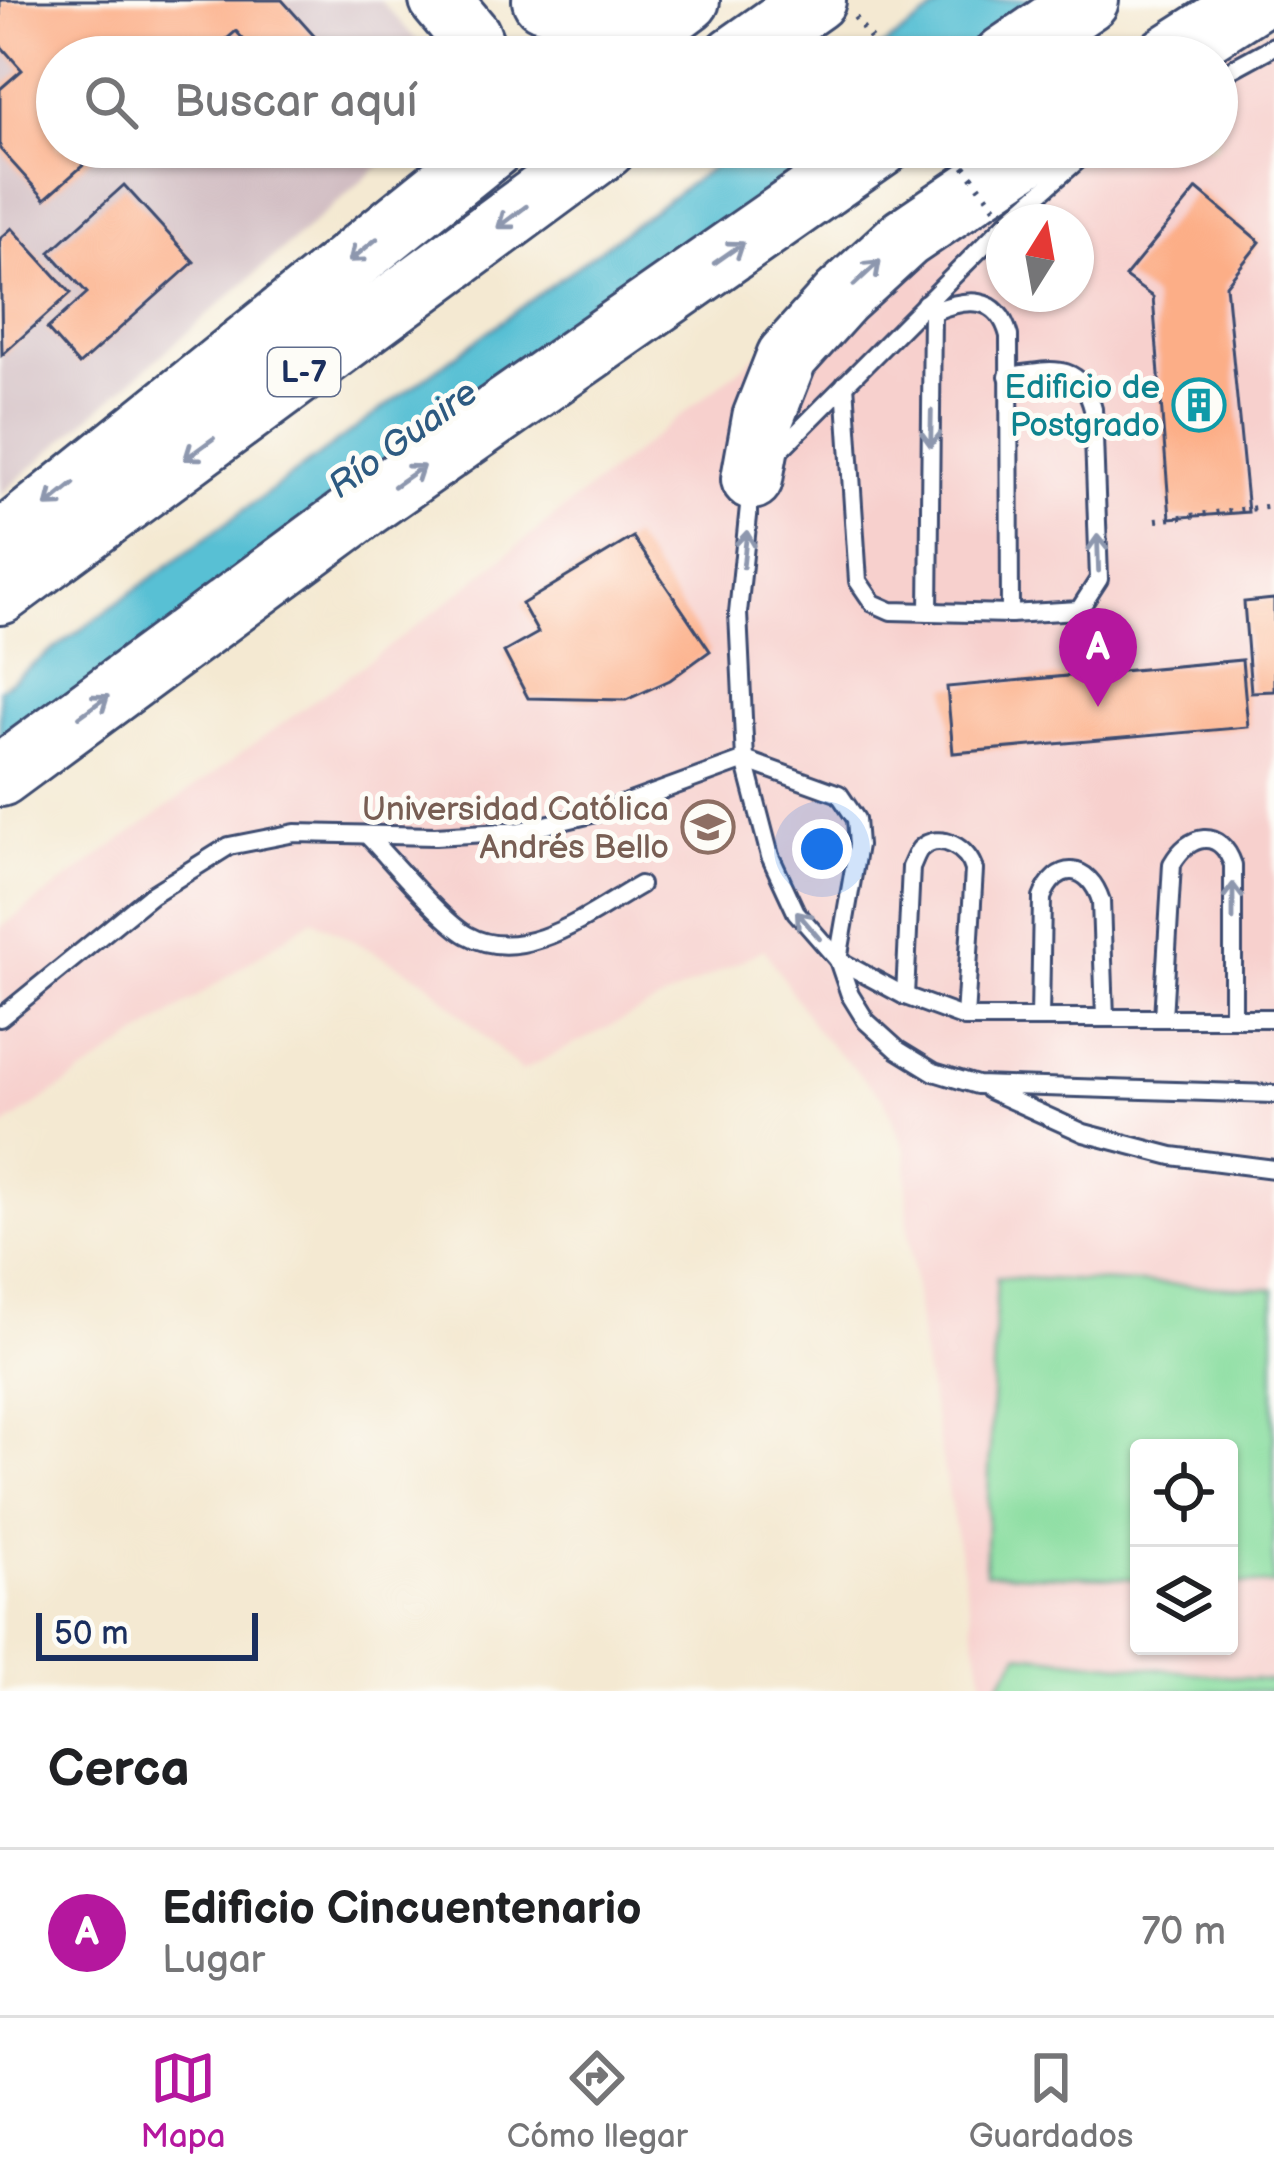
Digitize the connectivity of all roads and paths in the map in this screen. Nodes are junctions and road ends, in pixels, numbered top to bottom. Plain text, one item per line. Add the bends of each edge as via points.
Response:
1 (440, 0) edge
2 (543, 0) edge
3 (671, 0) edge
4 (689, 0) edge
5 (815, 0) edge
6 (842, 0) edge
7 (1088, 0) edge
8 (1133, 0) edge
9 (1255, 0) edge
10 (470, 36) edge
11 (641, 36) edge
12 (764, 36) edge
13 (869, 36) edge
14 (1034, 36) edge
15 (1043, 36) edge
16 (1199, 36) edge
17 (1274, 46) edge
18 (1238, 66) edge
19 (458, 168) edge
20 (578, 168) edge
21 (850, 168) edge
22 (965, 168) edge
23 (1008, 168) edge
24 (1070, 168) edge
25 (992, 204) edge
26 (1028, 204) edge
27 (986, 245) edge
28 (928, 307) junction
29 (1008, 376) junction
30 (845, 384) junction
31 (752, 478) junction
32 (1274, 506) edge
33 (1156, 520) dead end
34 (0, 544) edge
35 (0, 594) edge
36 (929, 612) junction
37 (1010, 614) junction
38 (746, 760) junction
39 (0, 776) edge
40 (367, 835) junction
41 (640, 885) dead end
42 (838, 960) junction
43 (904, 996) junction
44 (0, 1018) edge
45 (965, 1018) junction
46 (1040, 1018) junction
47 (1105, 1018) junction
48 (1162, 1018) junction
49 (1233, 1018) junction
50 (1274, 1018) edge
51 (977, 1085) junction
52 (1274, 1094) edge
53 (1274, 1168) edge

1 - 10 highway
2 - 3 highway via 586,8
4 - 11 highway
5 - 12 highway
6 - 13 path
7 - 14 highway
8 - 15 highway
9 - 16 highway
17 - 18 lane
19 -> 34 highway
20 -> 35 highway, L-7
39 -> 21 highway via 364,508
22 - 25 path, bridge
31 -> 23 highway via 763,418 787,357 904,238
24 - 26 lane
27 - 28 lane
28 - 29 lane via 990,304 1005,320
28 - 30 lane
28 -> 36 lane
29 - 37 lane
37 -> 29 lane via 1079,610 1099,579 1088,392 1066,372
30 - 31 lane
30 - 36 lane via 858,581 873,603 891,611
38 -> 31 lane via 738,613
32 - 33 path
36 - 37 lane
38 - 40 lane via 608,810 521,831
42 -> 38 lane via 796,912 770,856
38 - 42 lane via 839,794 856,819 859,845
40 - 41 lane via 464,934 492,944 528,942
40 - 44 lane via 295,833 229,846 151,895
42 - 43 lane
42 - 51 lane via 866,1021 898,1050
43 - 45 lane
43 - 45 lane via 911,867 936,842 957,845 974,869
45 - 46 lane
46 - 47 lane
46 - 47 lane via 1042,898 1047,884 1071,870 1095,884 1100,901
47 - 48 lane
48 - 49 lane
49 -> 48 lane via 1233,865 1210,839 1181,848 1172,864
49 - 50 lane
51 - 52 lane
51 - 53 lane via 1084,1133 1172,1156

